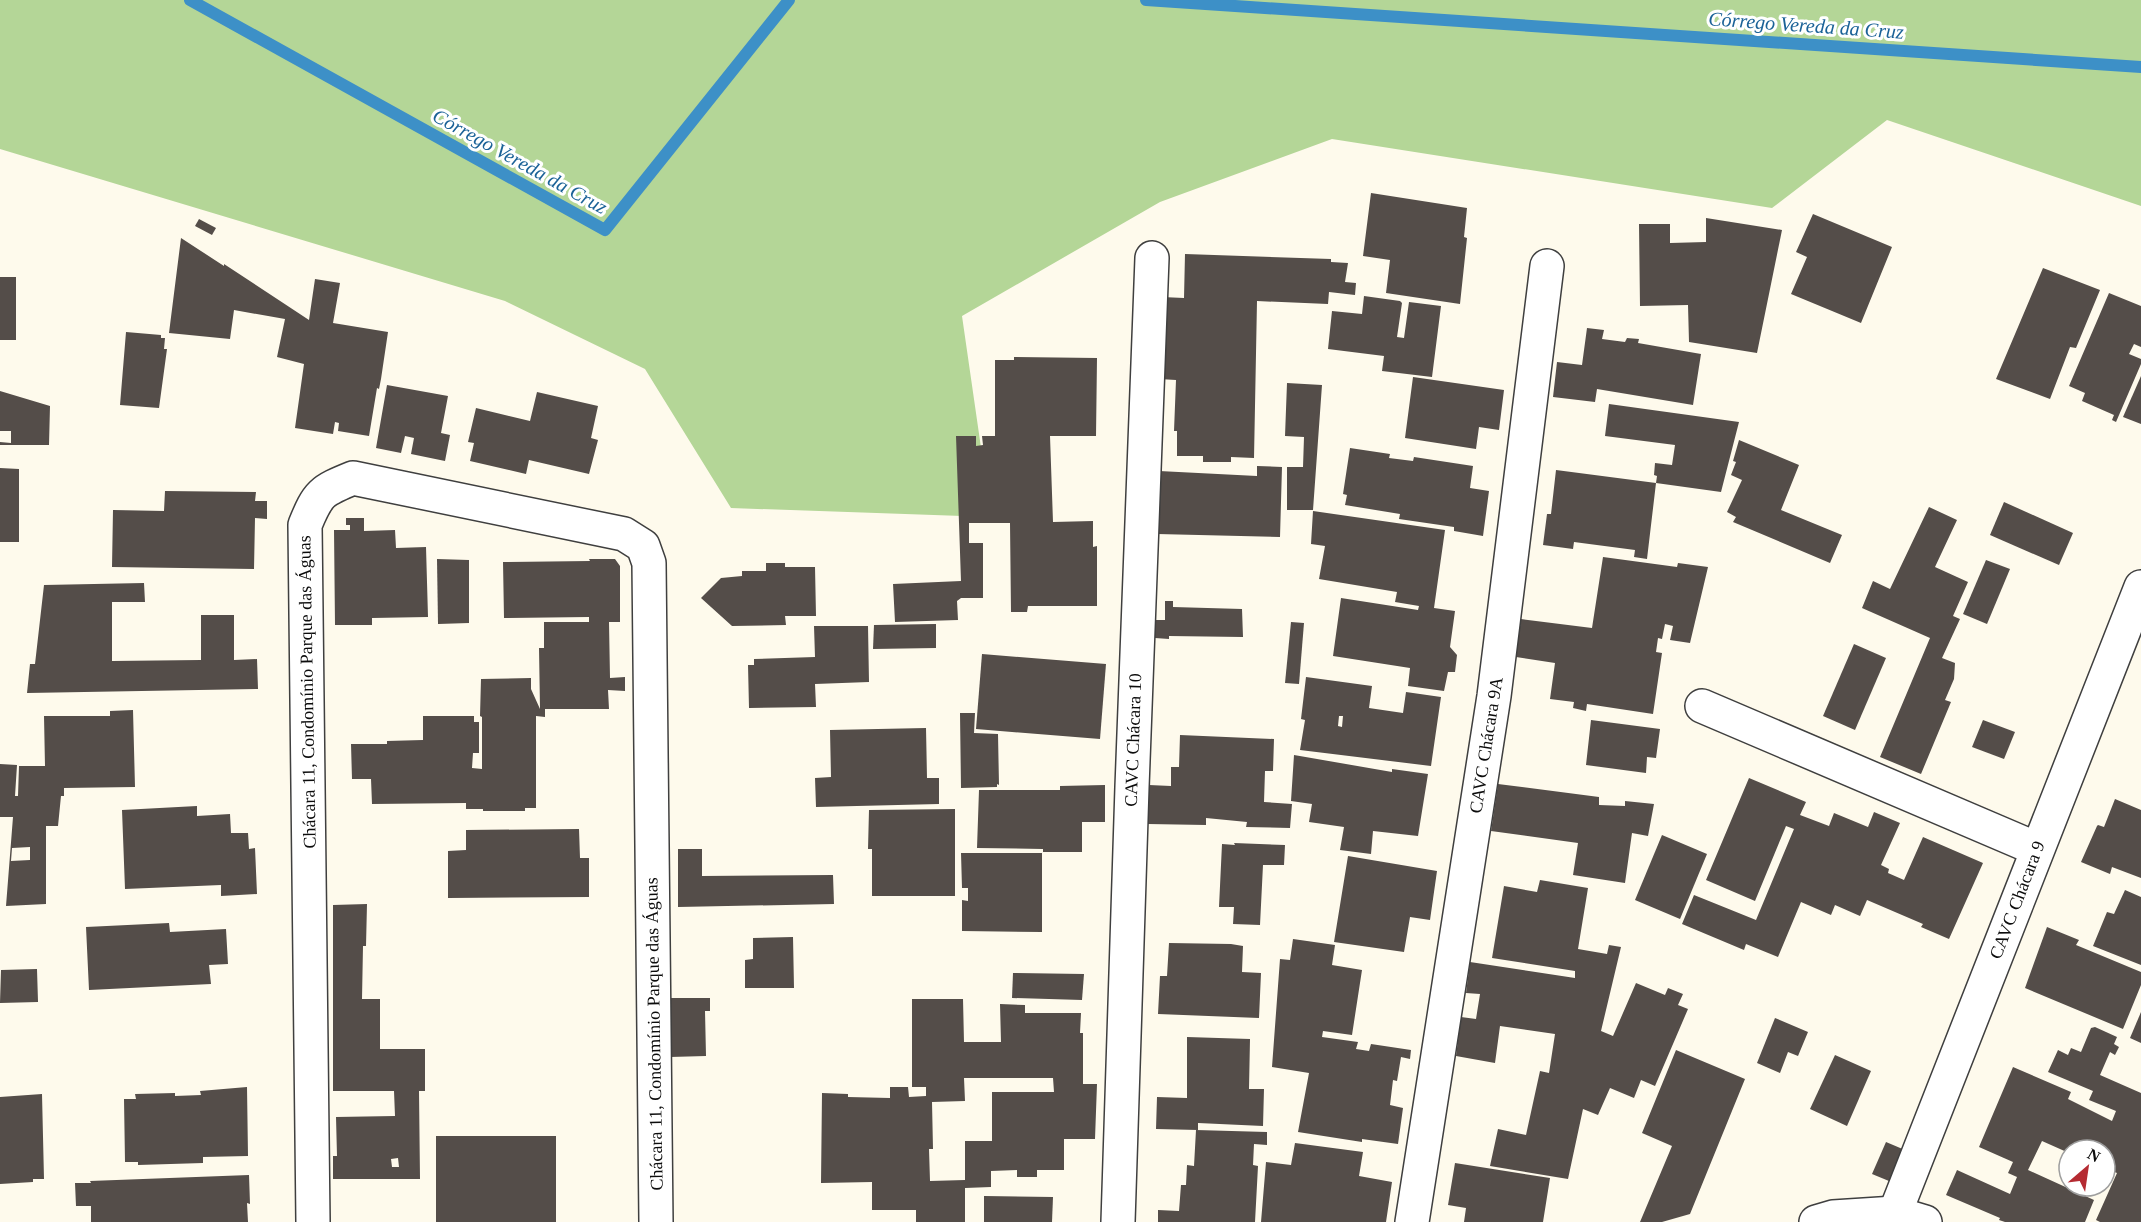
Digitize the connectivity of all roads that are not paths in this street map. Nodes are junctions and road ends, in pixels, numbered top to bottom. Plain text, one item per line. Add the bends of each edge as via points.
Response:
1 (1152, 258) dead end
2 (1546, 266) dead end
3 (2141, 587) edge
4 (1702, 706) dead end
5 (2037, 849) junction
6 (1910, 1218) edge
7 (313, 1222) edge
8 (656, 1222) edge
9 (1118, 1222) edge
10 (1412, 1222) edge
11 (1816, 1222) edge

1 - 9 street, CAVC Chácara 10
2 - 10 street, CAVC Chácara 9A via 1494,696
3 - 5 street, CAVC Chácara 9
4 - 5 street
5 - 6 street, CAVC Chácara 9
6 - 11 street via 1833,1217
7 - 8 street, Chácara 11, Condomínio Parque das Águas via 305,525 314,502 328,489 353,478 624,534 643,546 649,563

